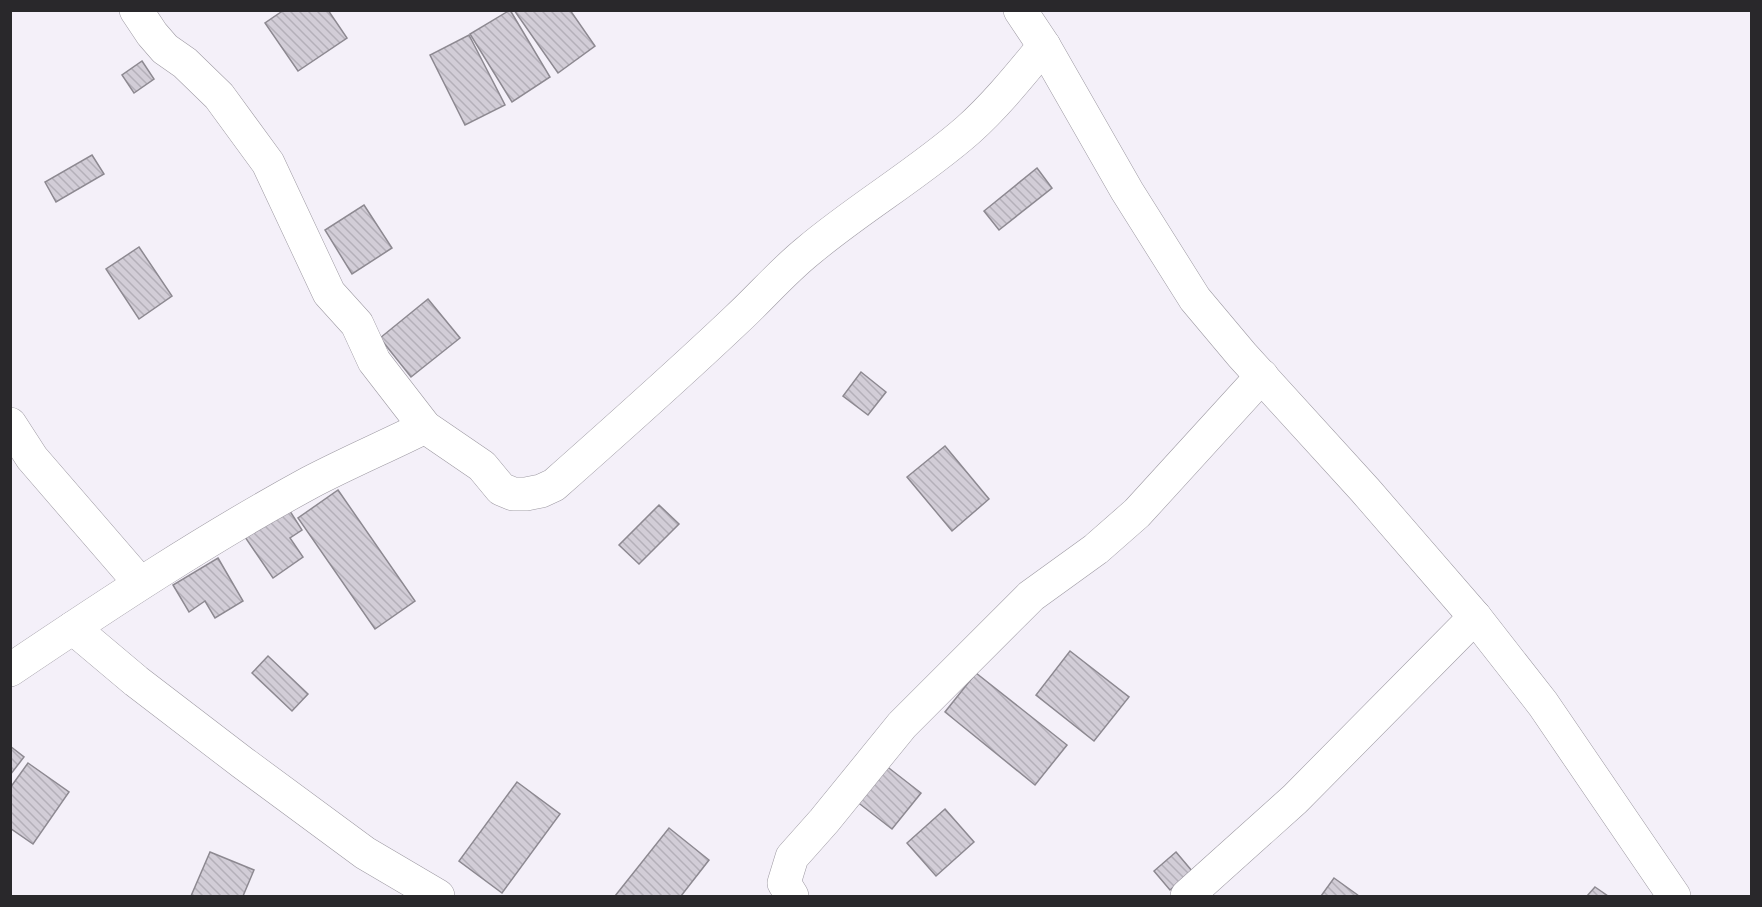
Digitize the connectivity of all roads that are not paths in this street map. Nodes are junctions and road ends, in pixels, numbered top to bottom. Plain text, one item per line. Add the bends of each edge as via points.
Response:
1 (136, 10) edge
2 (1020, 10) edge
3 (1044, 46) junction
4 (1262, 376) junction
5 (10, 424) edge
6 (425, 428) junction
7 (140, 583) junction
8 (1475, 617) junction
9 (73, 628) junction
10 (10, 670) edge
11 (1670, 895) edge
12 (438, 897) edge
13 (792, 897) edge
14 (1187, 897) edge

1 - 6 street via 165,49 219,96 268,163 330,293 357,324 374,361
2 - 3 street
3 - 4 street via 1127,191 1195,299
3 - 6 street via 968,131 809,250 554,485 526,494 501,489 482,466
4 - 8 street
4 - 13 street via 1137,513 1096,549 1031,596 902,725 792,857 784,883
5 - 7 street via 32,458
6 - 7 street via 311,482
7 - 9 street
8 - 11 street via 1543,704
8 - 14 street via 1295,799
9 - 10 street
9 - 12 street via 136,681 365,853

